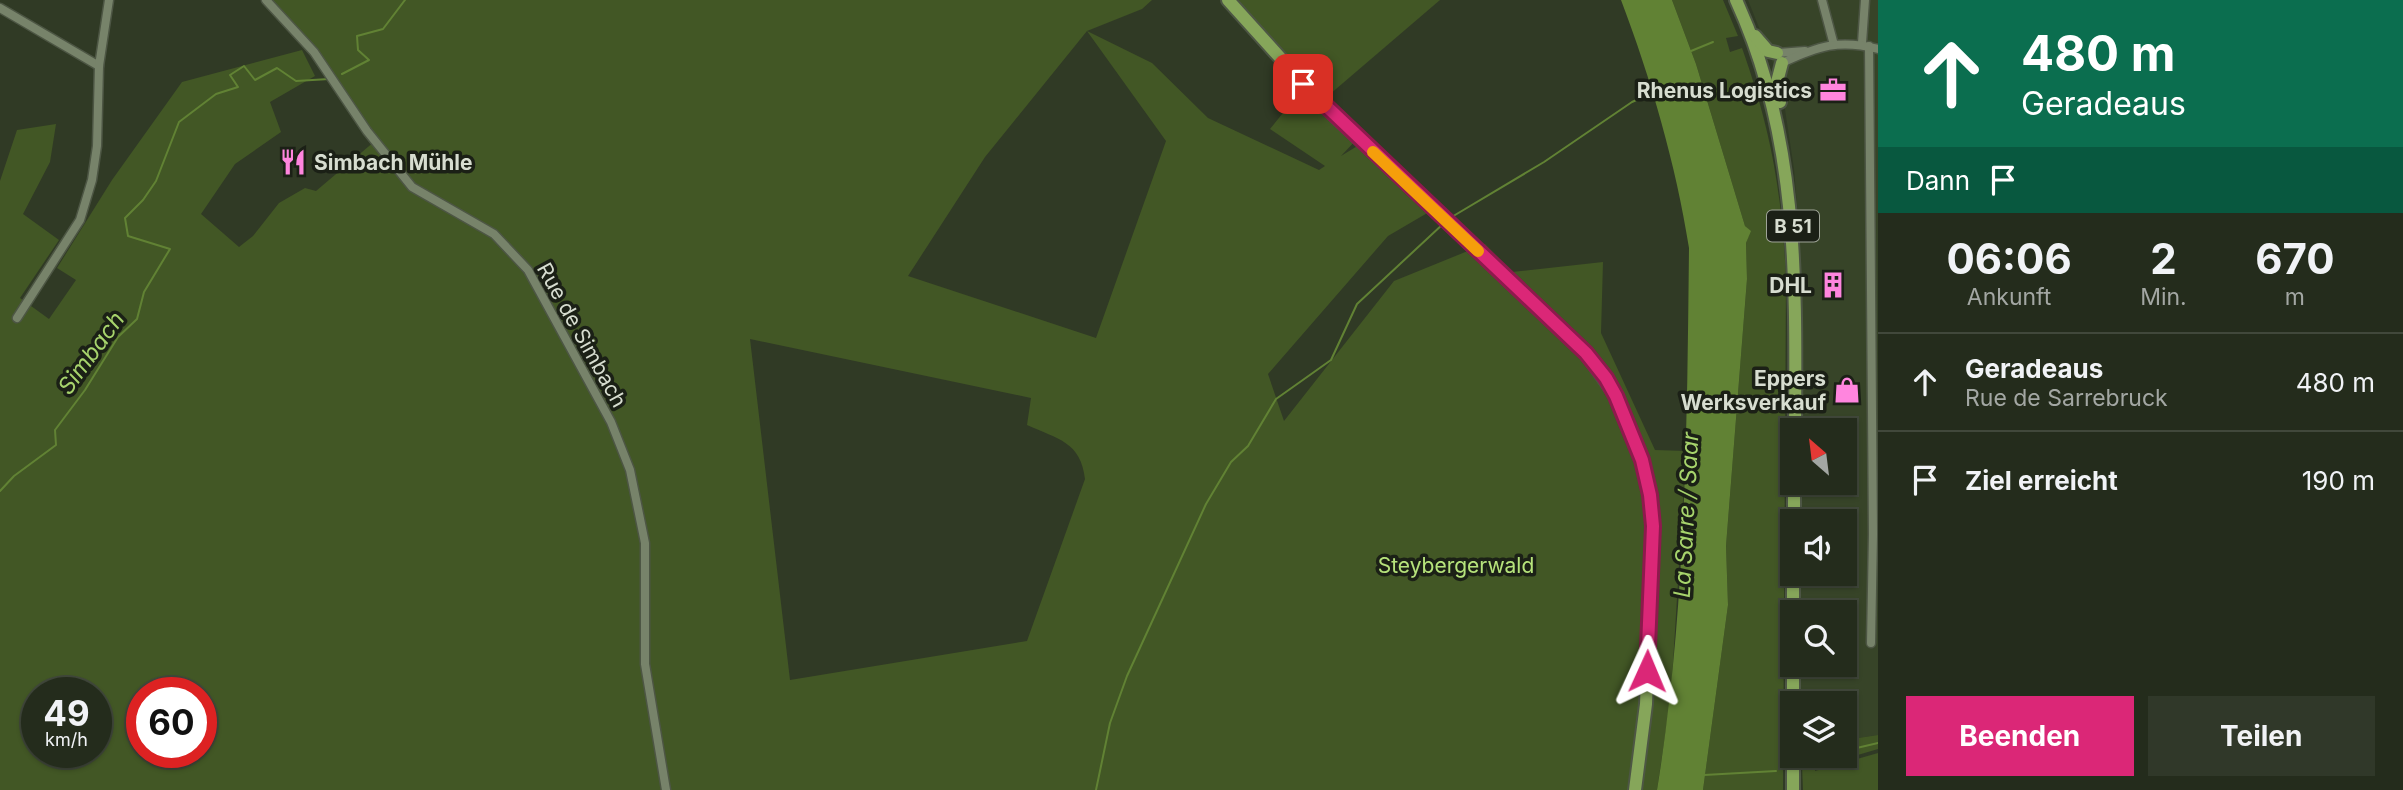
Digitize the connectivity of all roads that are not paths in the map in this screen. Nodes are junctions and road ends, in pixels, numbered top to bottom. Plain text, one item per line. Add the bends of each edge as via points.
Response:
1 (109, 0) edge
2 (266, 0) edge
3 (1228, 0) edge
4 (1736, 0) edge
5 (1822, 0) edge
6 (1865, 0) edge
7 (0, 8) edge
8 (1748, 27) junction
9 (1834, 45) junction
10 (1869, 46) edge
11 (1779, 58) junction
12 (1761, 63) junction
13 (99, 66) junction
14 (1779, 130) junction
15 (17, 318) dead end
16 (1795, 418) edge
17 (1871, 643) dead end
18 (1793, 768) edge
19 (666, 790) edge
20 (1635, 790) edge
21 (1793, 790) edge

1 - 13 street
2 - 19 street, Rue de Simbach via 314,51 367,131 412,187 494,234 528,270 611,422 630,470 645,543 645,664
3 - 20 main road via 1320,102 1594,362 1611,386 1642,460 1653,526 1646,704
4 - 8 main road, B 51
5 - 9 street
6 - 10 street
7 - 13 street
8 - 11 main road, B 51
8 - 12 main road, B 51
9 - 10 street
9 - 11 street
10 - 17 street
11 - 12 main road via 1769,67
11 - 14 main road, B 51
12 - 14 main road, B 51
13 - 15 street via 97,146 80,220
14 - 16 main road, B 51 via 1794,240
18 - 21 main road

